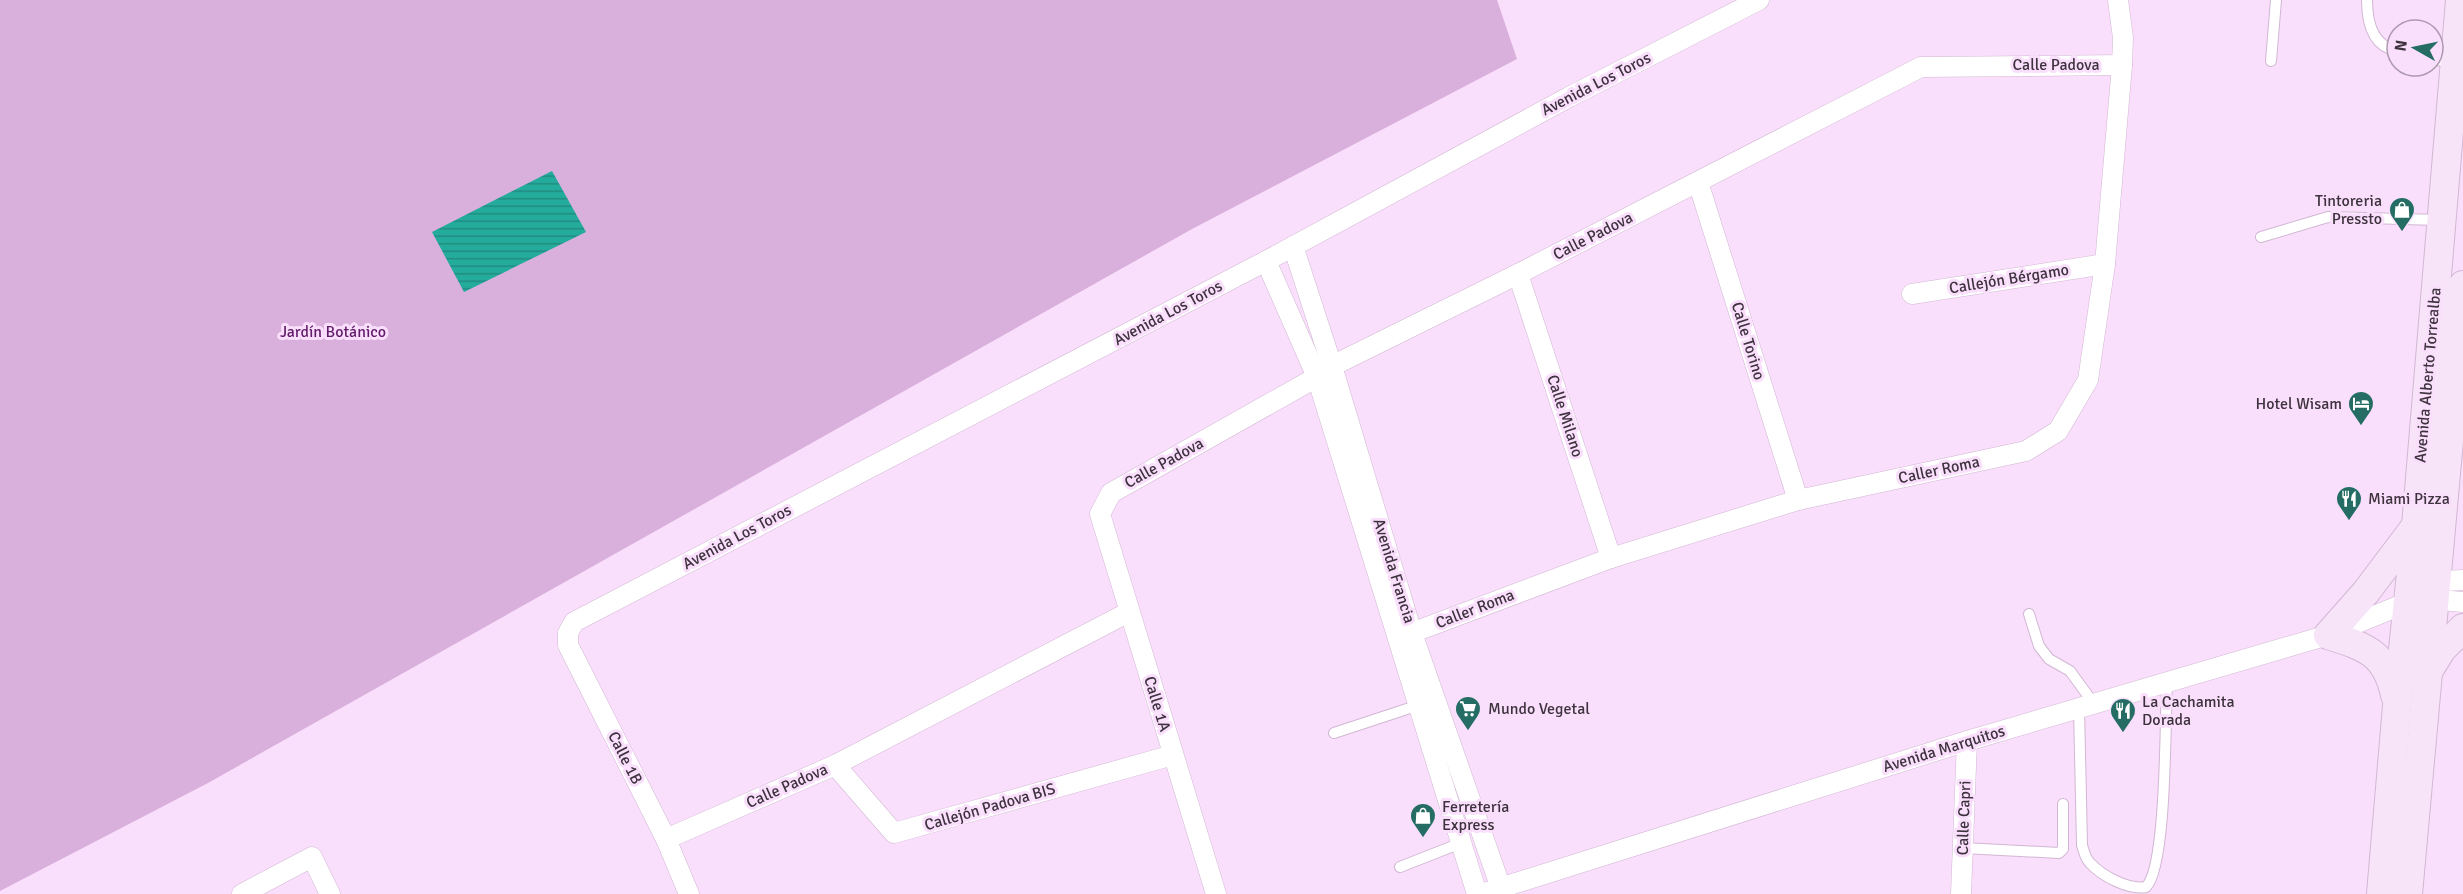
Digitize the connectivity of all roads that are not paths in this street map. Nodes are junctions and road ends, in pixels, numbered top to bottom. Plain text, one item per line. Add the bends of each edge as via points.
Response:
1 (1760, 0) edge
2 (2118, 0) edge
3 (2276, 0) edge
4 (2367, 0) edge
5 (2460, 0) edge
6 (2385, 46) edge
7 (2445, 57) edge
8 (2271, 61) dead end
9 (2122, 65) junction
10 (2444, 78) edge
11 (1698, 182) junction
12 (2440, 220) junction
13 (2261, 237) dead end
14 (1293, 246) junction
15 (1266, 261) junction
16 (2105, 264) junction
17 (1518, 274) junction
18 (2463, 285) edge
19 (1912, 294) dead end
20 (1325, 372) junction
21 (2444, 498) junction
22 (1798, 500) junction
23 (1100, 514) joint
24 (2416, 526) junction
25 (2463, 540) edge
26 (1611, 558) junction
27 (2429, 591) edge
28 (2463, 602) edge
29 (1129, 612) junction
30 (2029, 614) dead end
31 (574, 622) joint
32 (2463, 628) edge
33 (1405, 635) junction
34 (2328, 635) junction
35 (2428, 670) junction
36 (2167, 682) junction
37 (1419, 705) junction
38 (2086, 706) junction
39 (2397, 706) junction
40 (1334, 733) dead end
41 (1967, 741) junction
42 (1173, 755) junction
43 (835, 765) junction
44 (2063, 804) dead end
45 (666, 839) junction
46 (1461, 843) junction
47 (1963, 848) junction
48 (1400, 867) dead end
49 (1502, 891) edge
50 (242, 894) edge
51 (330, 894) edge
52 (689, 894) edge
53 (1216, 894) edge
54 (1479, 894) edge
55 (1961, 894) edge
56 (2381, 894) edge
57 (2408, 894) edge

1 - 14 street, Avenida Los Toros via 1569,97
2 - 9 street, Caller Roma
3 - 8 lane
4 - 6 lane via 2370,29
5 - 7 main road, Avenida Alberto Torrealba
9 - 11 street, Calle Padova via 1921,67
9 - 16 street, Caller Roma
10 - 12 main road, Avenida Alberto Torrealba
11 - 17 street, Calle Padova
11 - 22 street, Calle Torino
12 - 13 lane via 2328,217
12 - 24 main road, Avenida Alberto Torrealba
14 - 15 street, Avenida Los Toros
14 - 20 street, Avenida Francia
15 - 20 street, Avenida Francia
15 - 31 street, Avenida Los Toros
16 - 19 street, Callejón Bérgamo
16 - 22 street, Caller Roma via 2088,380 2058,431 2026,451
17 - 20 street, Calle Padova
17 - 26 street, Calle Milano
18 - 21 main road, Avenida Alberto Torrealba
20 - 23 street, Calle Padova via 1111,493
20 - 33 street, Avenida Francia
21 - 25 main road via 2447,519
21 - 27 main road, Avenida Alberto Torrealba
22 - 26 street, Caller Roma
23 - 29 street, Calle 1A
24 - 27 main road, Avenida Alberto Torrealba
24 - 34 main road
26 - 33 street, Caller Roma
27 - 28 street
27 - 34 street, Avenida Marquitos
27 - 35 main road, Avenida Alberto Torrealba
27 - 39 main road, Avenida Alberto Torrealba
29 - 42 street, Calle 1A
29 - 43 street, Calle Padova
30 - 38 lane via 2039,646 2049,658 2070,671
31 - 45 street, Calle 1B via 568,633 568,645
32 - 35 main road
33 - 37 street, Avenida Francia
33 - 49 street, Avenida Francia
34 - 36 street, Avenida Marquitos
34 - 39 main road via 2358,644 2377,657 2390,676
35 - 57 main road, Avenida Alberto Torrealba
36 - 38 street, Avenida Marquitos
36 - 38 lane via 2160,845 2152,882 2146,887 2128,887 2099,870 2086,857 2082,845
37 - 40 lane
37 - 46 street, Avenida Francia
38 - 41 street, Avenida Marquitos
39 - 56 main road, Avenida Alberto Torrealba
41 - 47 street, Calle Capri
41 - 49 street, Avenida Marquitos
42 - 43 street, Callejón Padova BIS via 894,833
42 - 53 street, Calle 1A
43 - 45 street, Calle Padova
44 - 47 lane via 2063,849 2059,853
45 - 52 street, Calle 1B
46 - 48 lane
46 - 54 street, Avenida Francia
47 - 55 street, Calle Capri
49 - 54 street, Avenida Marquitos
50 - 51 street via 312,857

